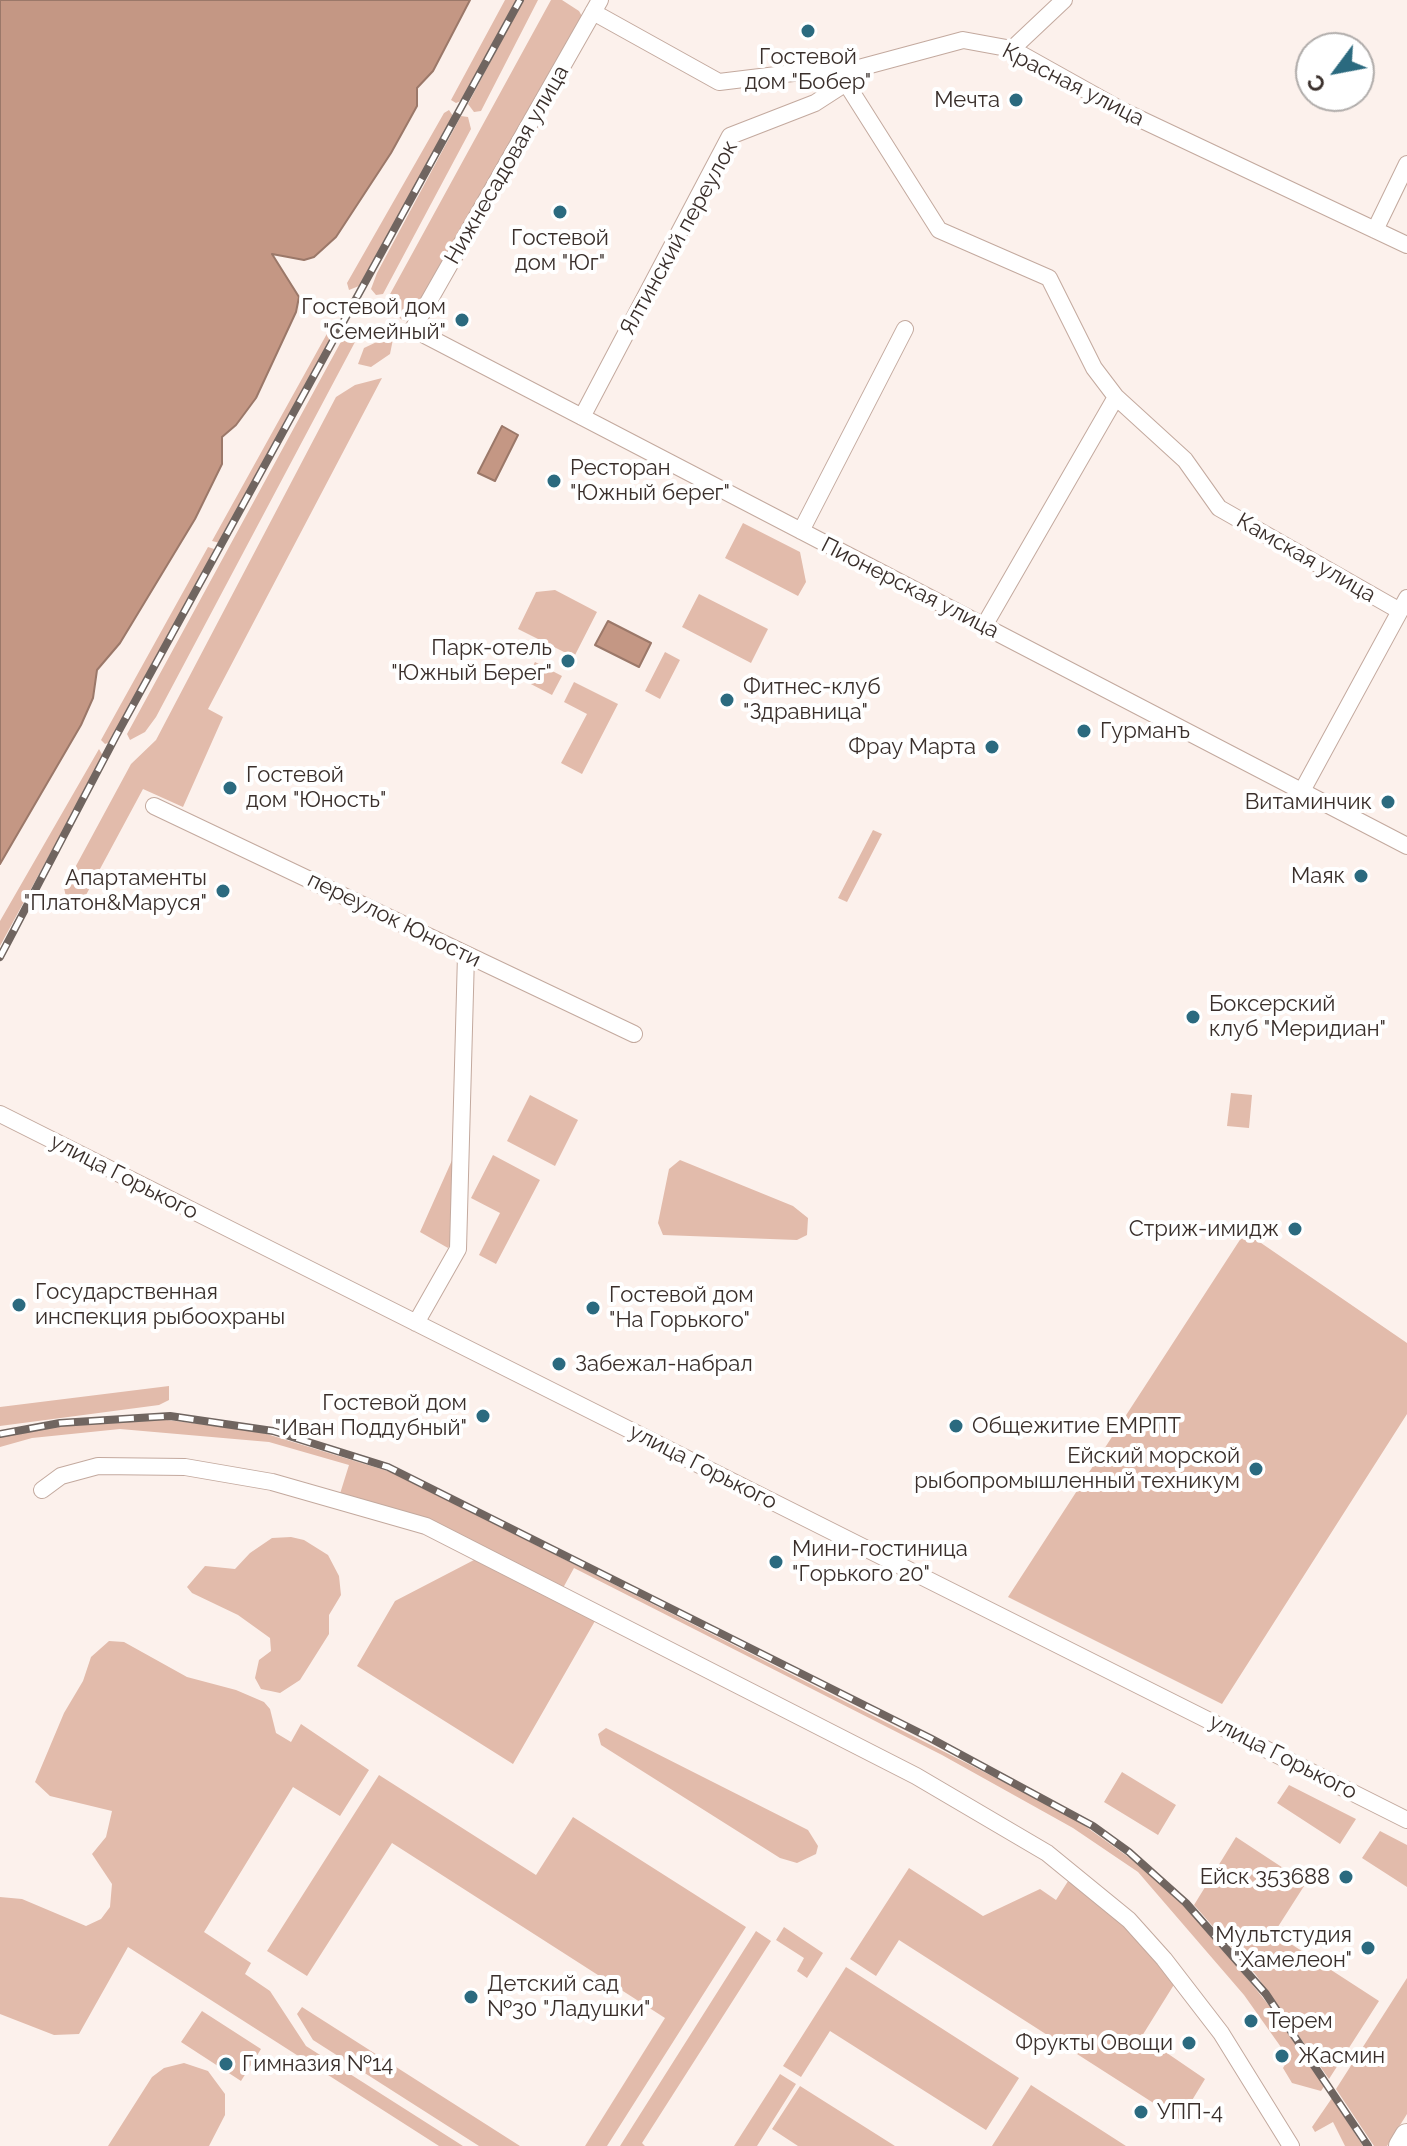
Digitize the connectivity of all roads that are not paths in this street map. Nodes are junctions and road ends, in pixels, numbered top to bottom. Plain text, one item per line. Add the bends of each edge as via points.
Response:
1 (1064, 0) edge
2 (596, 6) edge
3 (1012, 49) junction
4 (845, 78) junction
5 (1407, 164) edge
6 (1375, 230) junction
7 (1407, 245) edge
8 (413, 329) joint
9 (905, 329) dead end
10 (1116, 397) junction
11 (582, 417) junction
12 (801, 531) junction
13 (1403, 605) edge
14 (984, 626) junction
15 (1302, 791) junction
16 (154, 806) dead end
17 (1407, 846) edge
18 (466, 955) junction
19 (634, 1034) dead end
20 (0, 1114) edge
21 (416, 1323) junction
22 (42, 1490) dead end
23 (1407, 1820) edge
24 (1407, 2136) edge
25 (1291, 2146) edge
26 (1401, 2146) edge

1 - 3 street
2 - 4 street, Красная улица via 719,82 826,69
2 - 8 street, Нижнесадовая улица
3 - 4 street, Красная улица via 963,40
3 - 6 street, Красная улица via 1123,111
4 - 10 street, Камская улица via 939,230 1049,278 1094,368
4 - 11 street, Ялтинский переулок via 815,103 730,136
5 - 6 street
6 - 7 street, Красная улица
8 - 11 street, Пионерская улица
9 - 12 street
10 - 13 street, Камская улица via 1185,460 1219,508
10 - 14 street
11 - 12 street, Пионерская улица
12 - 14 street, Пионерская улица
13 - 15 street
14 - 15 street, Пионерская улица
15 - 17 street, Пионерская улица
16 - 18 street, переулок Юности
18 - 19 street, переулок Юности
18 - 21 street via 458,1249
20 - 21 street, улица Горького
21 - 23 street, улица Горького
22 - 25 street via 61,1476 98,1466 185,1467 272,1482 426,1526 916,1776 1047,1853 1129,1920 1212,2021
24 - 26 main road

